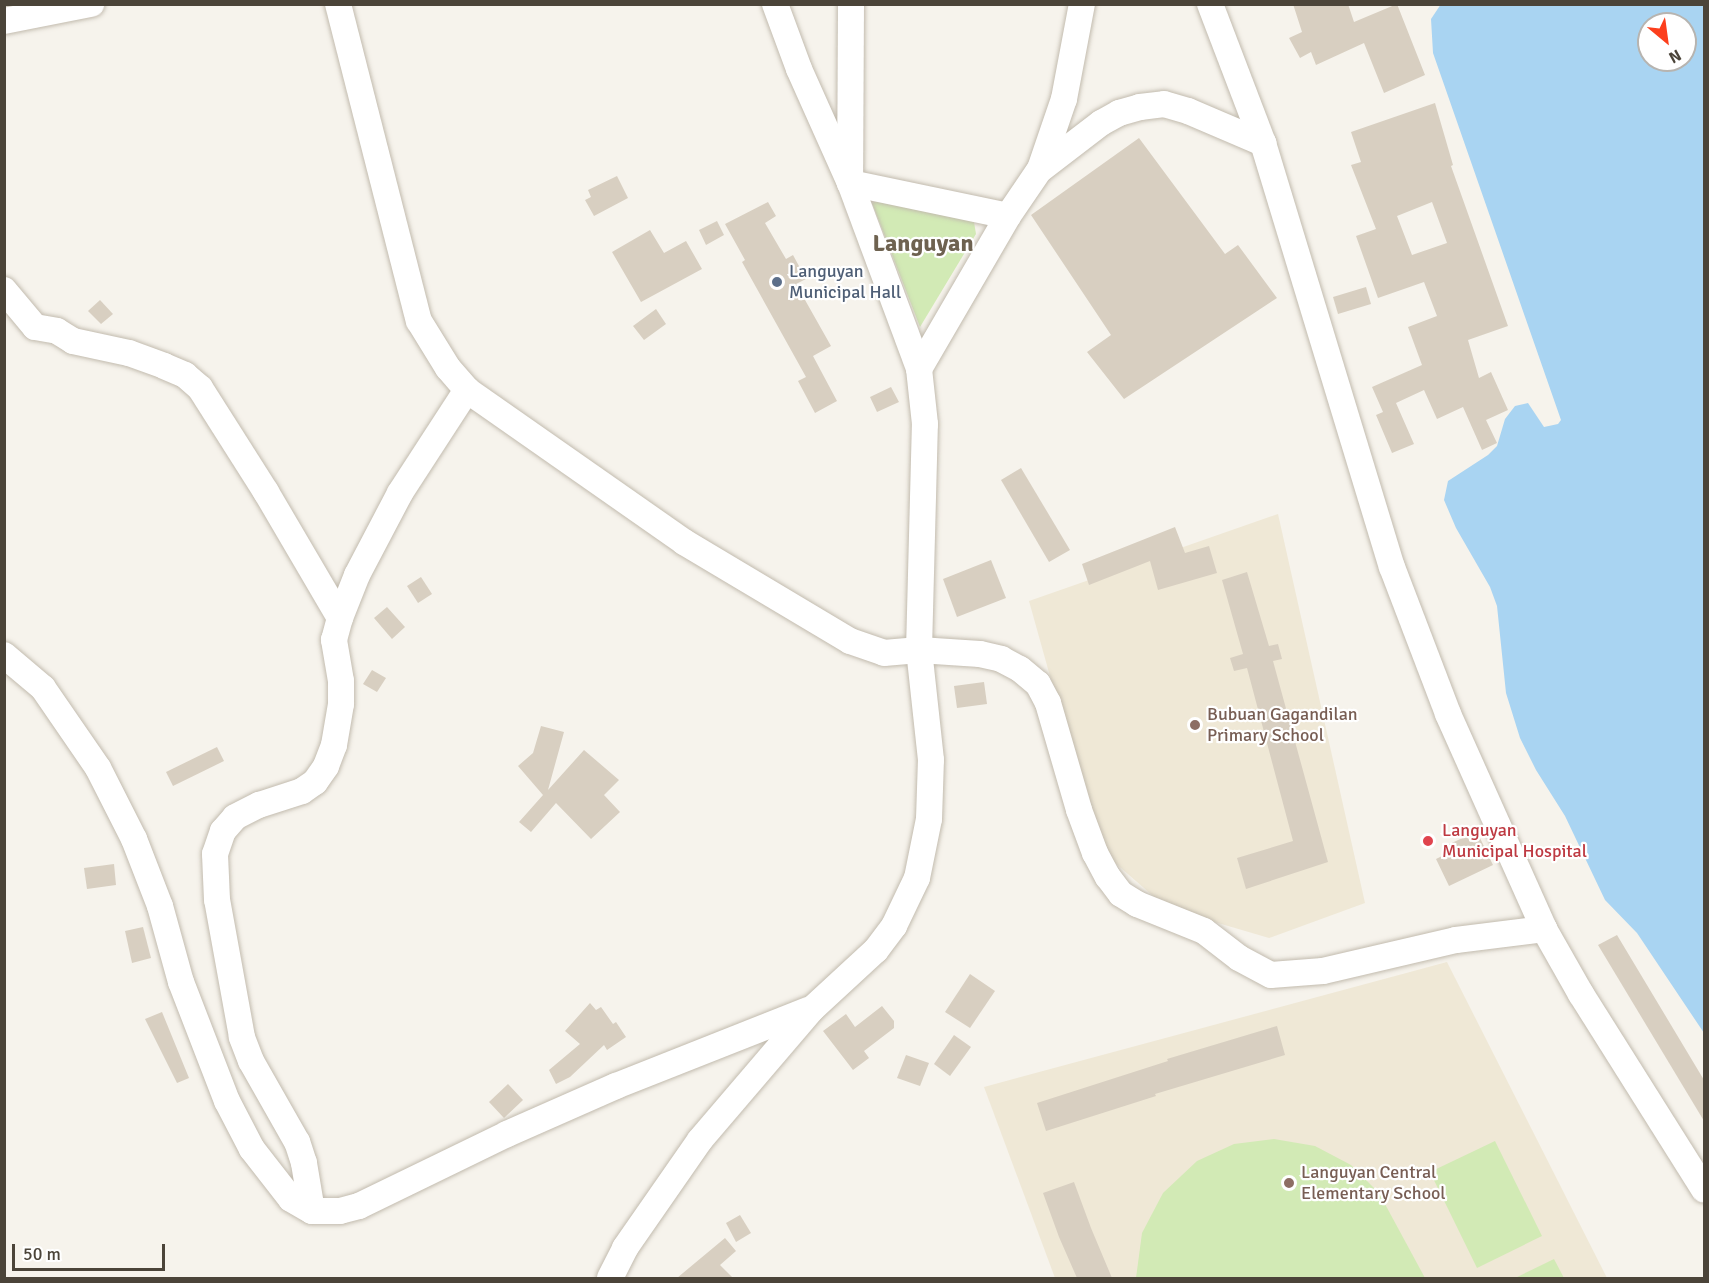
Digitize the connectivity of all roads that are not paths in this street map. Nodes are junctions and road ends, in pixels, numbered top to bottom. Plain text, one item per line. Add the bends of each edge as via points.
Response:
1 (91, 4) edge
2 (338, 4) edge
3 (775, 4) edge
4 (851, 4) edge
5 (1082, 4) edge
6 (1210, 4) edge
7 (4, 21) edge
8 (1263, 143) junction
9 (1040, 170) junction
10 (850, 183) junction
11 (1008, 216) junction
12 (4, 290) edge
13 (919, 369) junction
14 (467, 390) junction
15 (340, 618) junction
16 (919, 650) junction
17 (4, 655) edge
18 (1544, 929) junction
19 (812, 1009) junction
20 (1704, 1189) edge
21 (312, 1211) junction
22 (610, 1278) edge

1 - 7 street
2 - 14 street via 419,321 442,360
3 - 10 street
4 - 10 street
5 - 9 street via 1064,99
6 - 8 street
8 - 9 street via 1164,104 1119,113
8 - 18 street via 1410,618 1448,714
9 - 11 street
10 - 11 street
10 - 13 street
11 - 13 street
12 - 15 street via 35,327 57,331 73,341 129,353 185,375 200,388
13 - 16 street via 925,423
14 - 15 street via 400,493 357,575
14 - 16 street via 684,542 803,614 867,649 884,653
15 - 21 street via 334,640 342,704 326,766 315,782 302,791 235,817 223,831 215,854 217,900 242,1037 251,1061 297,1142
16 - 18 street via 1001,659 1038,684 1056,723 1095,853 1121,894 1204,931 1264,972 1282,975 1323,971 1456,940
16 - 19 street via 931,783 929,819 917,879 894,926 876,950
17 - 21 street via 43,688 98,768 134,839 160,906 181,982 227,1101 258,1157 291,1199
18 - 20 street
19 - 21 street via 616,1086 359,1206
19 - 22 street via 700,1140 625,1248

